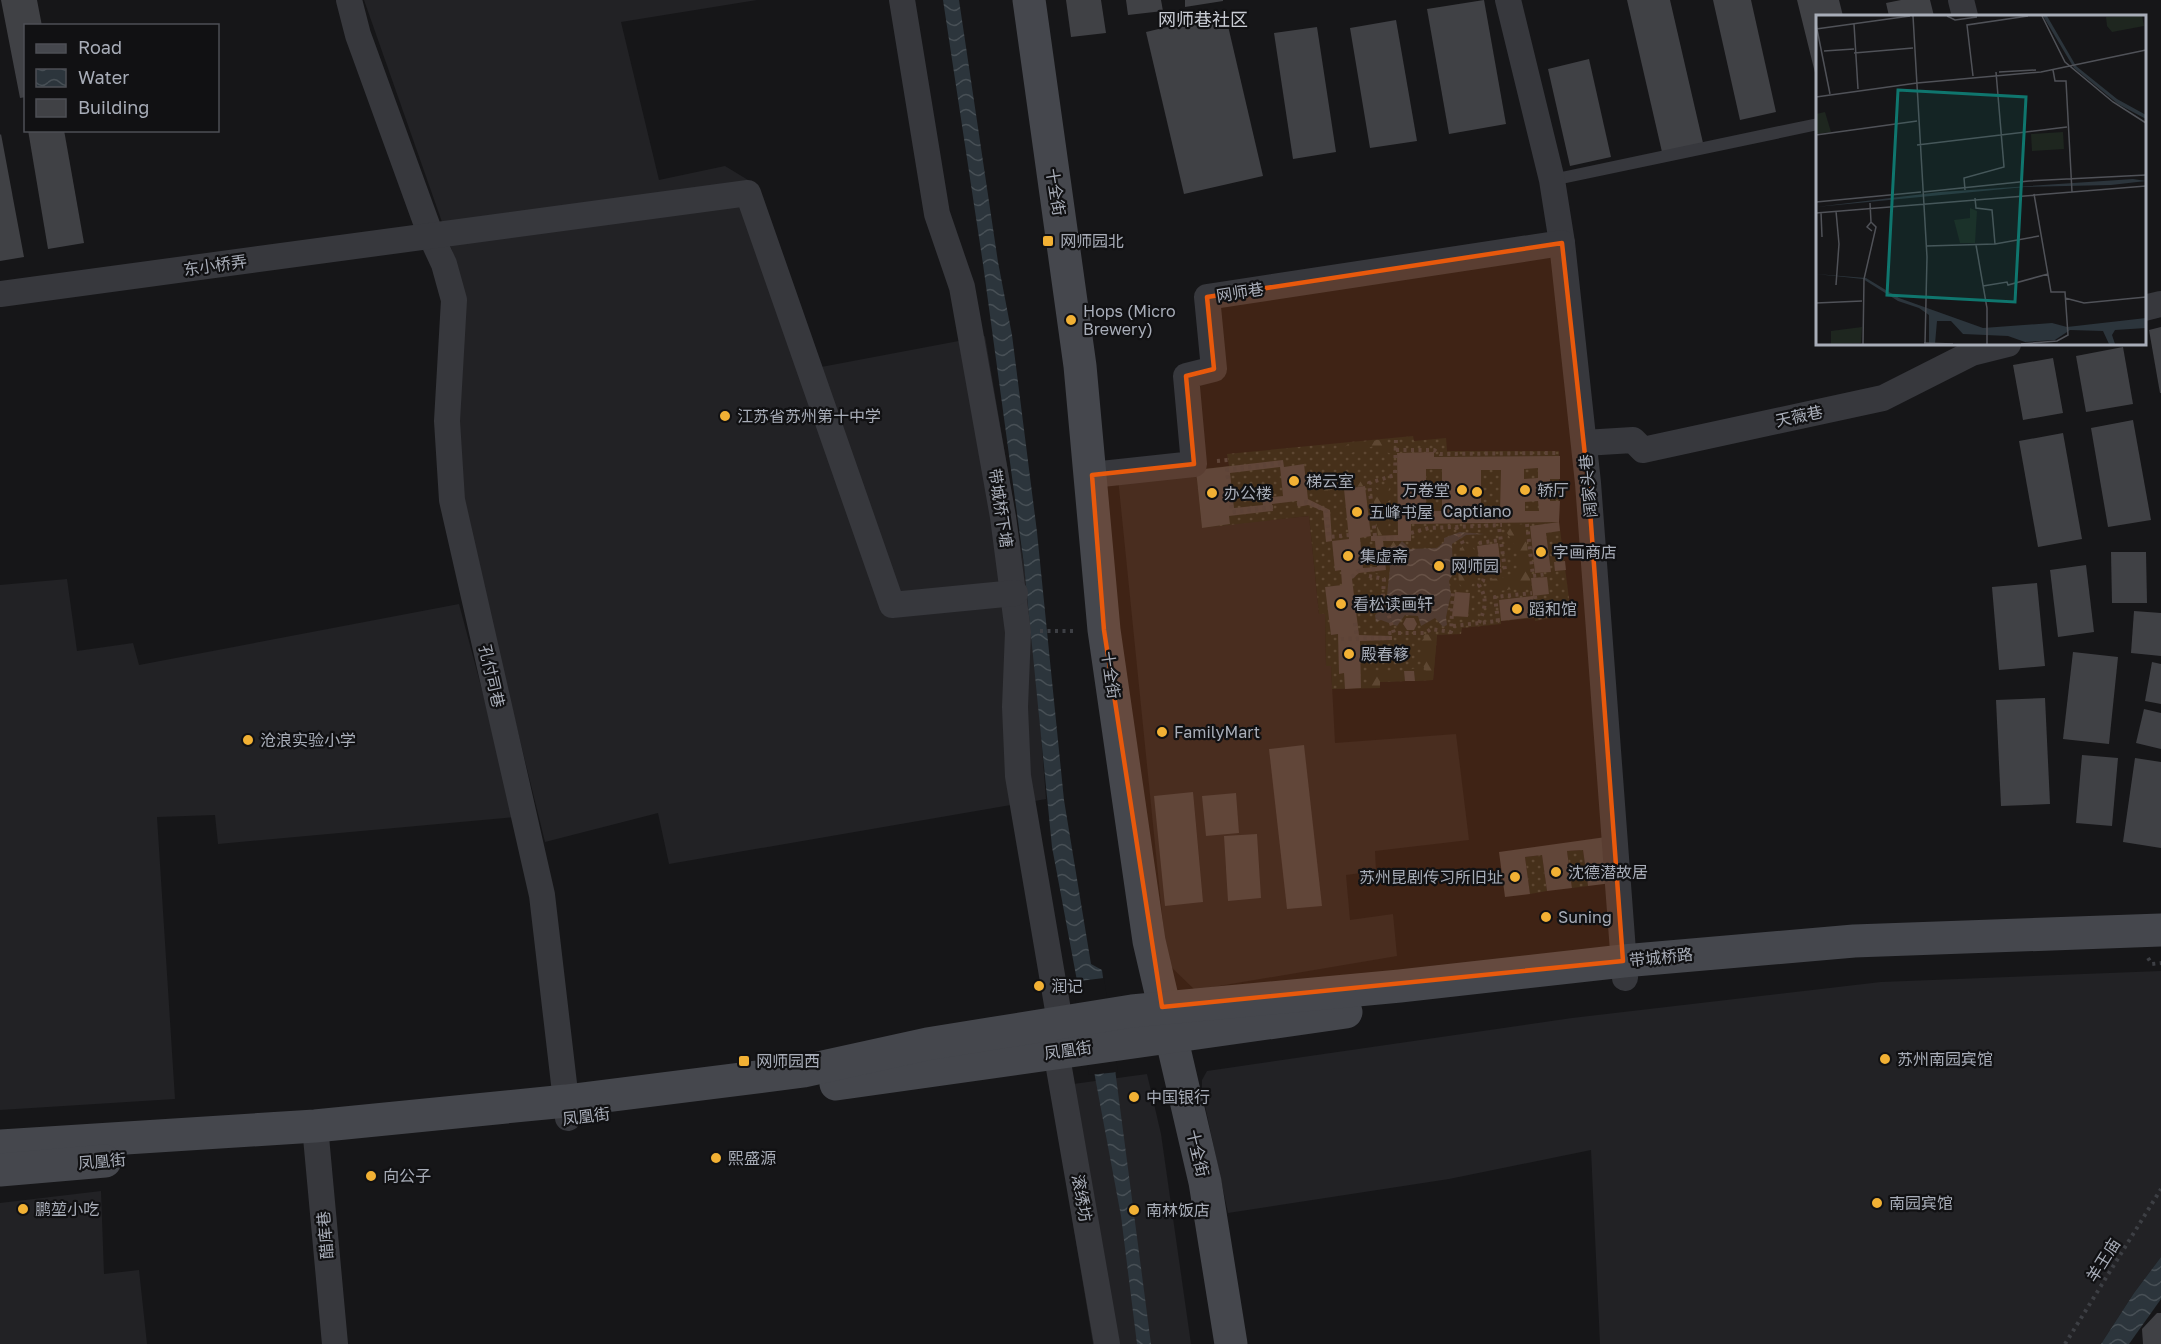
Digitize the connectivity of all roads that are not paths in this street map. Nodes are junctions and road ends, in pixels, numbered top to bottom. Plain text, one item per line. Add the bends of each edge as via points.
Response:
1 (349, 0) edge
2 (902, 0) edge
3 (1029, 0) edge
4 (1508, 0) edge
5 (1961, 0) edge
6 (1965, 15) edge
7 (1816, 124) edge
8 (1552, 180) junction
9 (431, 236) junction
10 (1562, 243) junction
11 (0, 294) edge
12 (2161, 304) edge
13 (2146, 308) edge
14 (2004, 345) edge
15 (1584, 442) junction
16 (1092, 475) junction
17 (1015, 593) junction
18 (2156, 939) edge
19 (1624, 969) junction
20 (1149, 1024) junction
21 (1058, 1037) junction
22 (567, 1109) junction
23 (316, 1134) junction
24 (0, 1146) edge
25 (0, 1170) edge
26 (335, 1344) edge
27 (1107, 1344) edge
28 (1231, 1344) edge

1 - 9 street, 孔付司巷
2 - 17 street, 带城桥下塘 via 938,214 962,287 988,423
3 - 16 main road, 十全街
4 - 8 street, 阔家头巷
5 - 6 street
7 - 8 lane
8 - 10 street, 阔家头巷
9 - 11 street, 东小桥弄
9 - 17 street, 东小桥弄 via 748,193 892,604
9 - 22 street, 孔付司巷 via 454,300 447,421 452,500 542,895
10 - 15 street, 阔家头巷
10 - 16 street, 网师巷 via 1207,297 1214,369 1186,376 1194,464
12 - 13 street
14 - 15 street, 天薇巷 via 1972,353 1883,398 1643,450 1633,440
15 - 19 street, 阔家头巷
16 - 20 main road, 十全街 via 1104,630 1149,941
17 - 21 street, 带城桥下塘 via 1018,776
18 - 19 main road, 带城桥路
19 - 20 main road, 带城桥路 via 1402,1004
20 - 21 main road, 凤凰街
20 - 28 main road, 十全街 via 1205,1182
21 - 22 main road, 凤凰街 via 864,1080
21 - 27 street, 滚绣坊
22 - 23 main road, 凤凰街
23 - 24 main road, 凤凰街
23 - 25 main road, 凤凰街
23 - 26 street, 醋库巷

